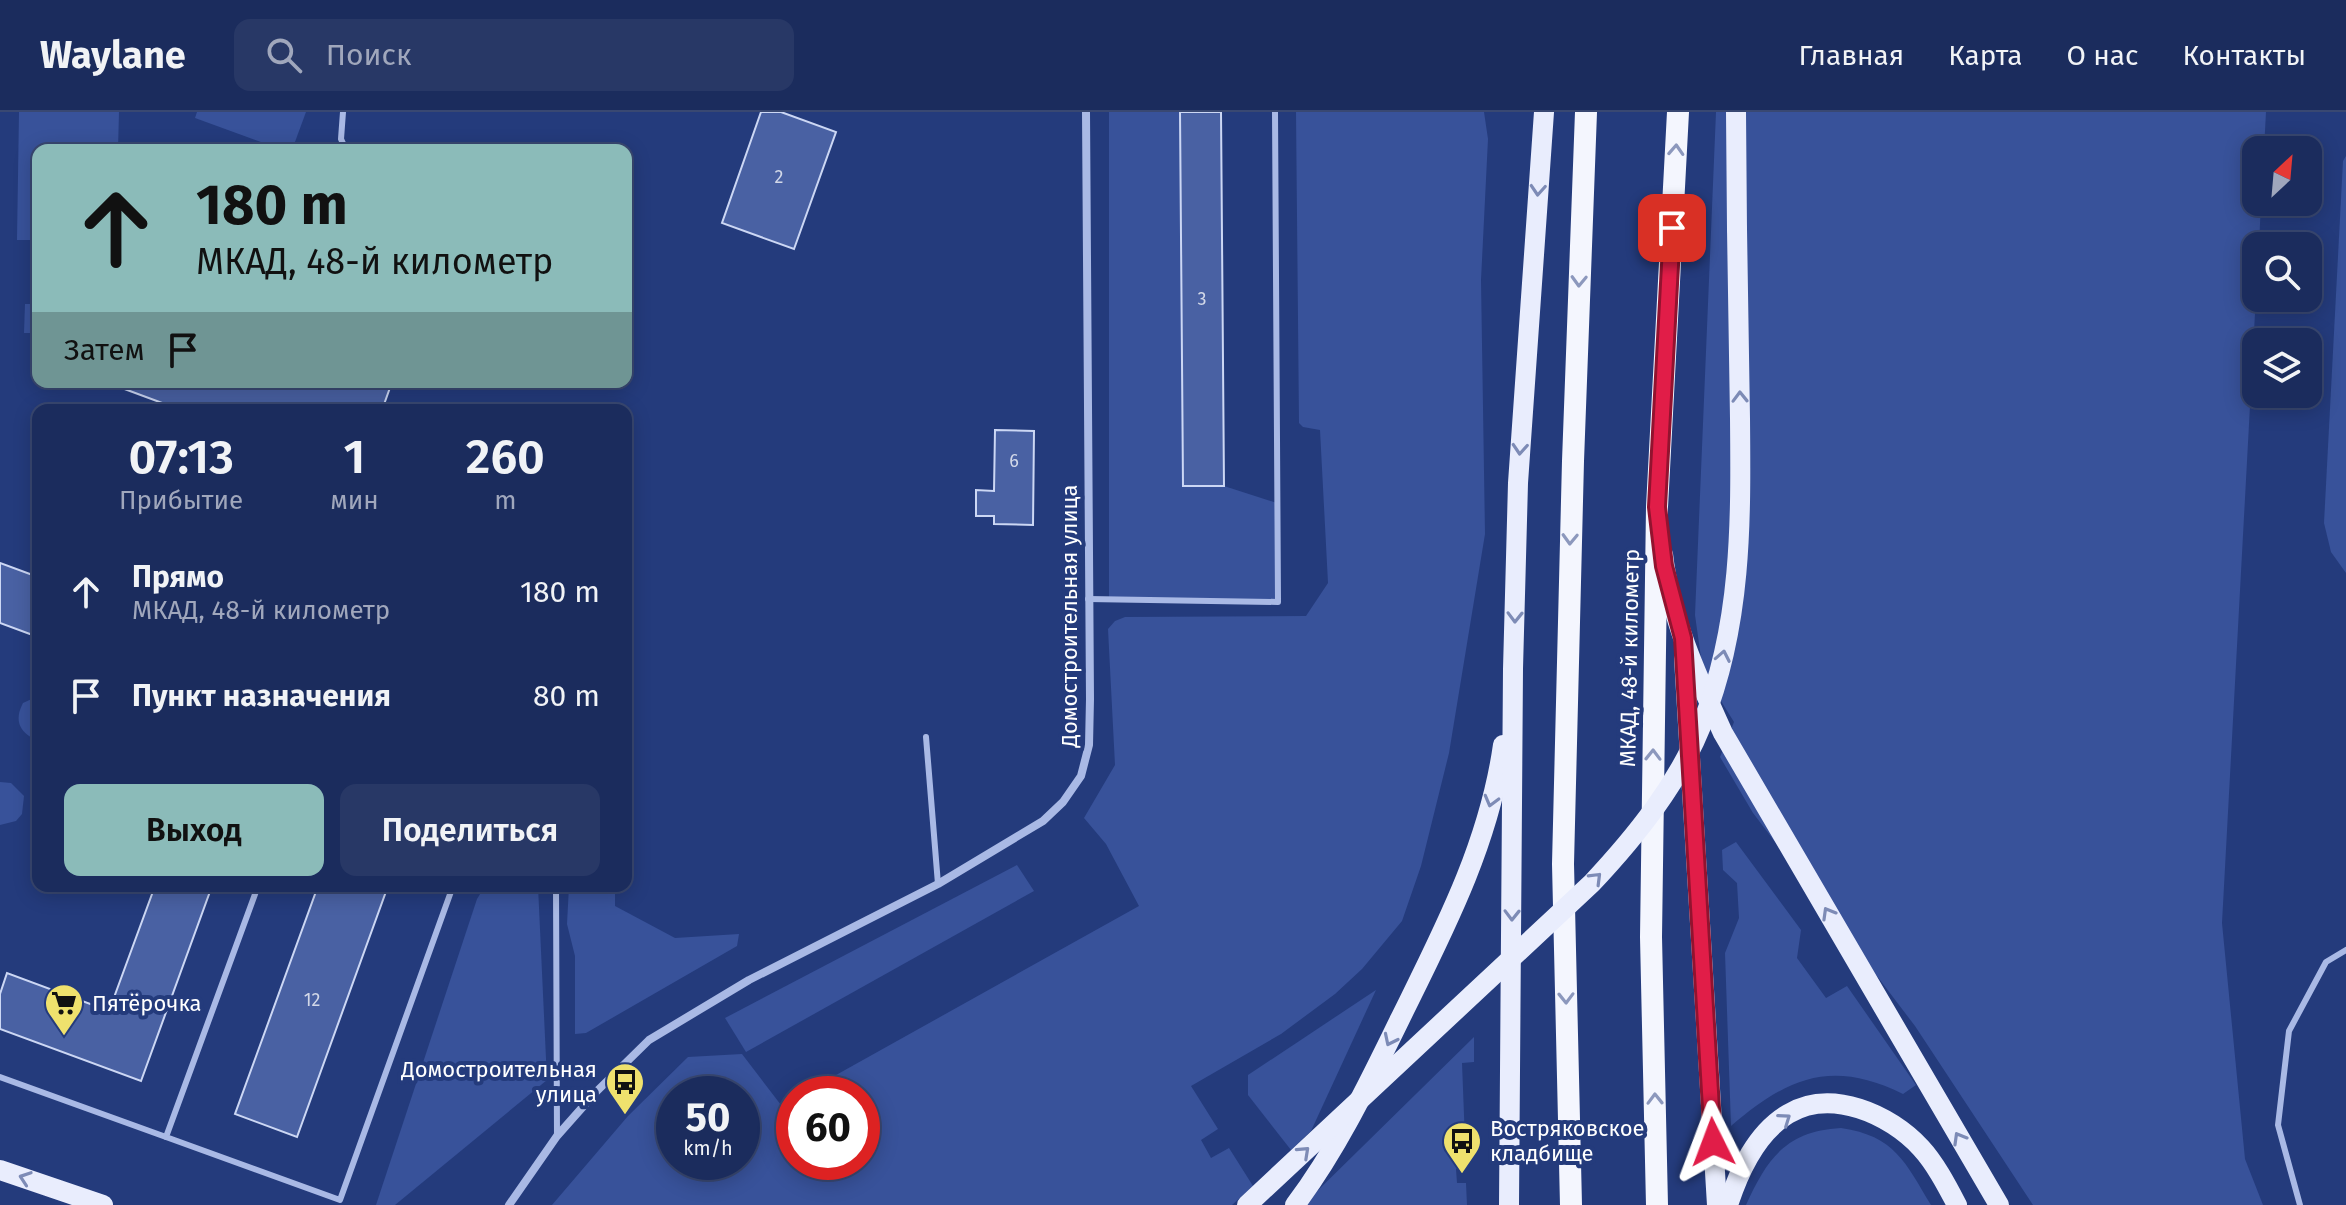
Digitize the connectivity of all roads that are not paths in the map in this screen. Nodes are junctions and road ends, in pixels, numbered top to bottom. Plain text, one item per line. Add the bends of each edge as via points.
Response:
1 (343, 112) edge
2 (1086, 112) edge
3 (1275, 112) edge
4 (1544, 112) edge
5 (1586, 112) edge
6 (1678, 112) edge
7 (1736, 112) edge
8 (343, 144) edge
9 (1657, 507) junction
10 (1088, 599) junction
11 (1683, 638) junction
12 (1513, 669) junction
13 (926, 737) dead end
14 (938, 884) junction
15 (256, 892) edge
16 (451, 892) edge
17 (556, 892) edge
18 (2346, 950) edge
19 (1511, 958) junction
20 (0, 1077) edge
21 (557, 1136) junction
22 (166, 1137) junction
23 (0, 1170) edge
24 (103, 1205) edge
25 (509, 1205) edge
26 (1247, 1205) edge
27 (1295, 1205) edge
28 (1509, 1205) edge
29 (1571, 1205) edge
30 (1657, 1205) edge
31 (1717, 1205) edge
32 (1728, 1205) edge
33 (1957, 1205) edge
34 (1999, 1205) edge
35 (2300, 1205) edge

1 - 8 lane
2 - 10 street, Домостроительная улица
3 - 10 lane via 1278,602
4 -> 12 main road via 1518,483
5 -> 29 highway via 1563,835
9 -> 6 highway, МКАД, 48-й километр
19 -> 7 main road, bridge via 1592,883 1650,816 1682,765 1720,670 1741,530
9 - 11 main road via 1664,566
30 -> 9 highway, МКАД, 48-й километр via 1651,937
10 - 14 street, Домостроительная улица via 1089,745 1081,776 1043,821
11 - 31 main road
34 -> 11 main road via 1723,733
12 -> 19 main road
12 -> 27 main road via 1498,775 1457,903 1365,1090
13 - 14 lane
14 - 21 street, Домостроительная улица via 749,980 649,1040
15 - 22 lane
16 - 22 lane via 340,1200
17 - 21 lane
18 - 35 lane via 2326,962 2289,1031 2278,1125
26 -> 19 main road, bridge
19 - 28 main road
20 - 22 lane
21 - 25 street, Домостроительная улица
24 -> 23 main road
32 -> 33 main road via 1740,1169 1763,1137 1788,1114 1825,1103 1856,1107 1892,1122 1923,1149

